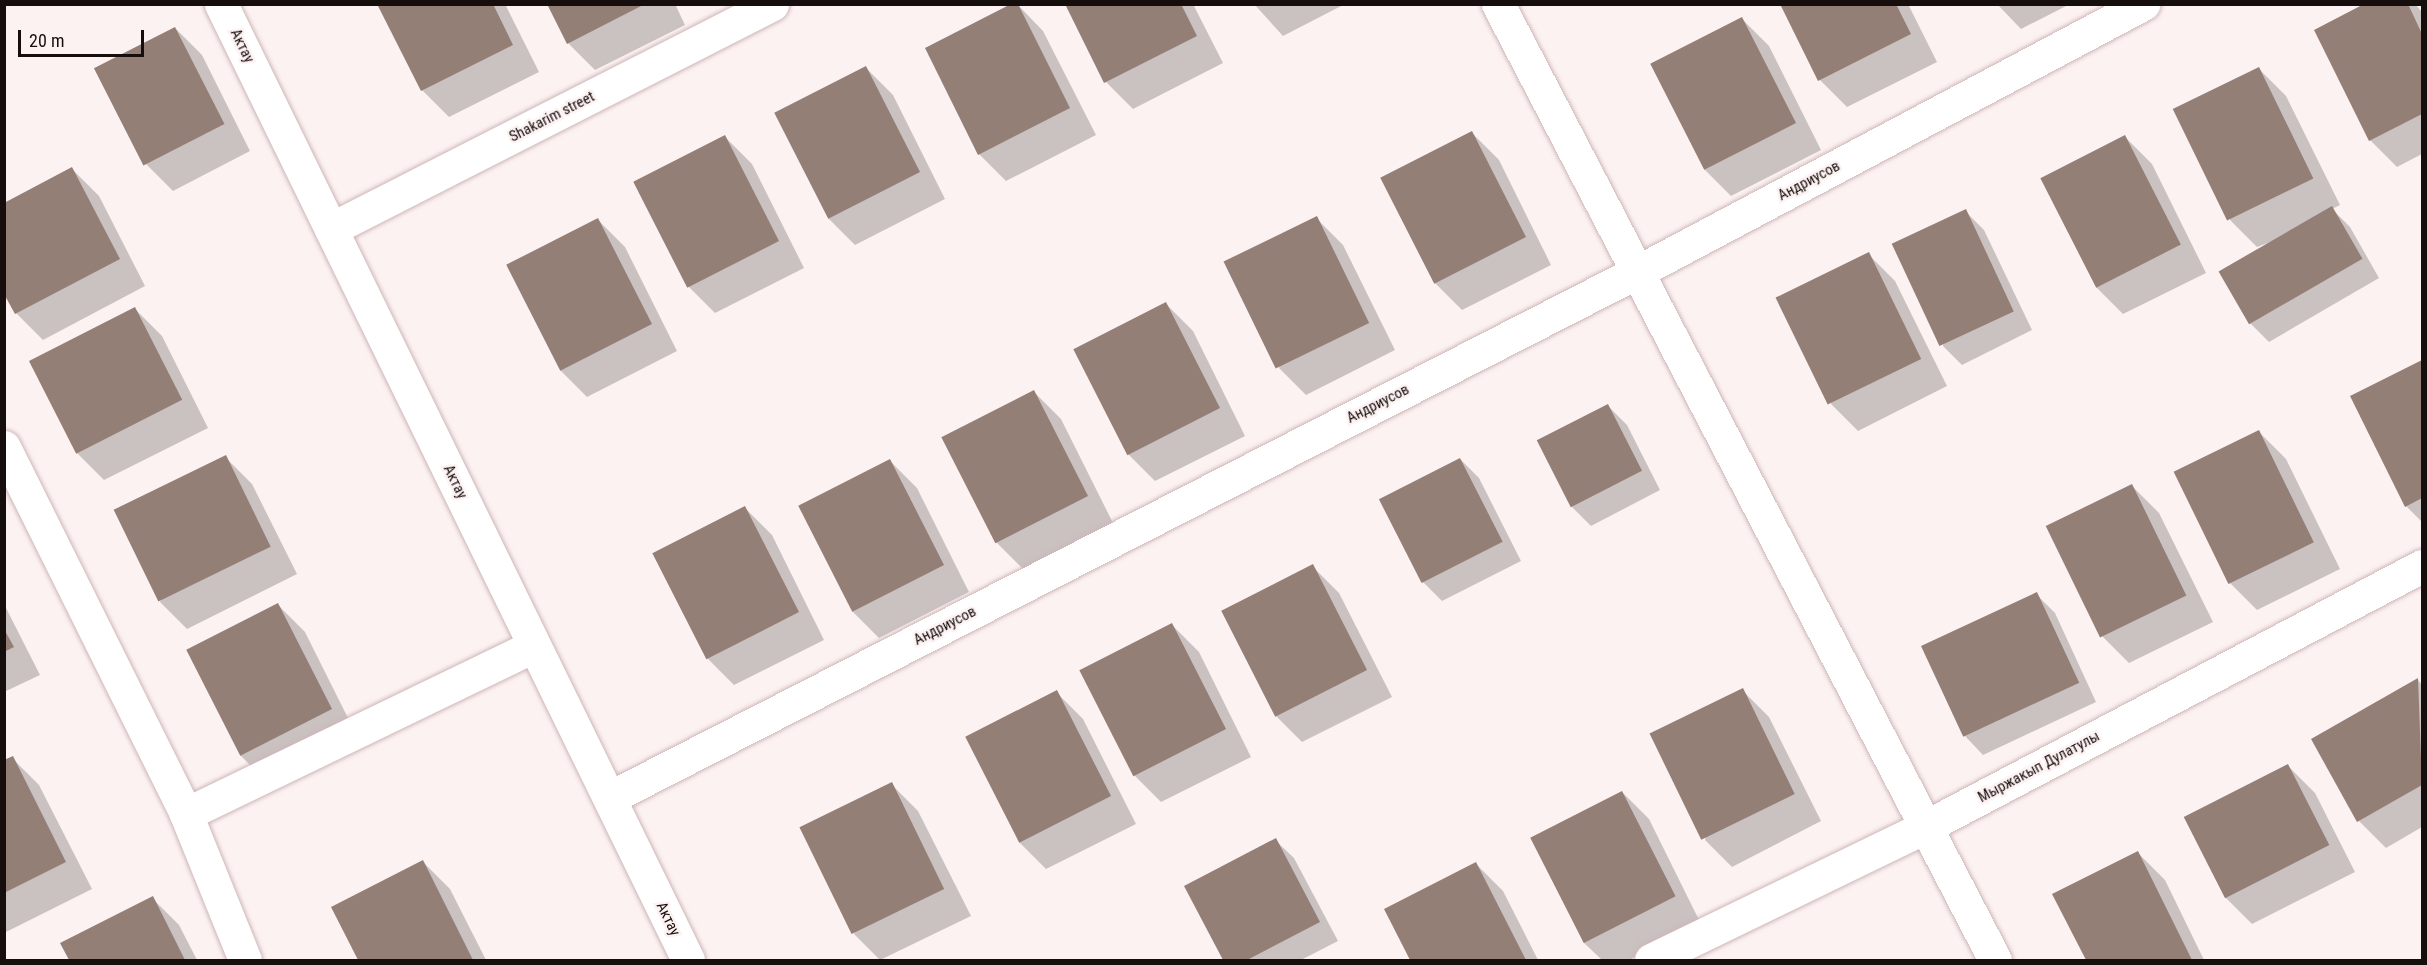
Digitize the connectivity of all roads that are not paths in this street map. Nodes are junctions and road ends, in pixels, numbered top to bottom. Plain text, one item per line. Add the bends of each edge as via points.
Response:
1 (221, 4) edge
2 (772, 4) edge
3 (1498, 4) edge
4 (2143, 4) edge
5 (331, 229) junction
6 (1637, 272) junction
7 (4, 447) edge
8 (2422, 566) edge
9 (534, 646) junction
10 (609, 798) junction
11 (186, 814) junction
12 (1925, 826) junction
13 (245, 960) edge
14 (688, 960) edge
15 (1652, 960) edge
16 (1995, 960) edge

1 - 5 street, Актау
2 - 5 street, Shakarim street
3 - 6 street
4 - 6 street, Андриусов
5 - 9 street, Актау
6 - 10 street, Андриусов
6 - 12 street
7 - 11 street
8 - 12 street, Мыржакып Дулатулы
9 - 10 street, Актау
9 - 11 street
10 - 14 street, Актау
11 - 13 street
12 - 15 street, Мыржакып Дулатулы
12 - 16 street

